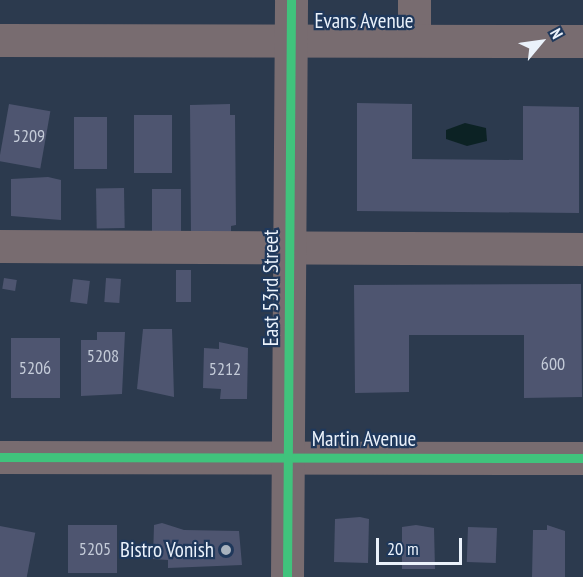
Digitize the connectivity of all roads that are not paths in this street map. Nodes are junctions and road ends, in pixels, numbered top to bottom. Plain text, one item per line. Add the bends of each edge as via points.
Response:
1 (291, 0) edge
2 (414, 0) edge
3 (291, 39) junction
4 (414, 39) junction
5 (0, 40) edge
6 (583, 41) edge
7 (0, 246) edge
8 (290, 248) junction
9 (583, 249) edge
10 (0, 457) edge
11 (289, 457) junction
12 (583, 458) edge
13 (286, 577) edge

1 - 3 street, East 53rd Street
2 - 4 street
3 - 4 street, Evans Avenue
3 - 5 street, Evans Avenue
3 - 8 street, East 53rd Street
4 - 6 street, Evans Avenue
7 - 8 street
8 - 9 street
8 - 11 street, East 53rd Street
10 - 11 street, Martin Avenue
11 - 12 street, Martin Avenue
11 - 13 street, East 53rd Street

